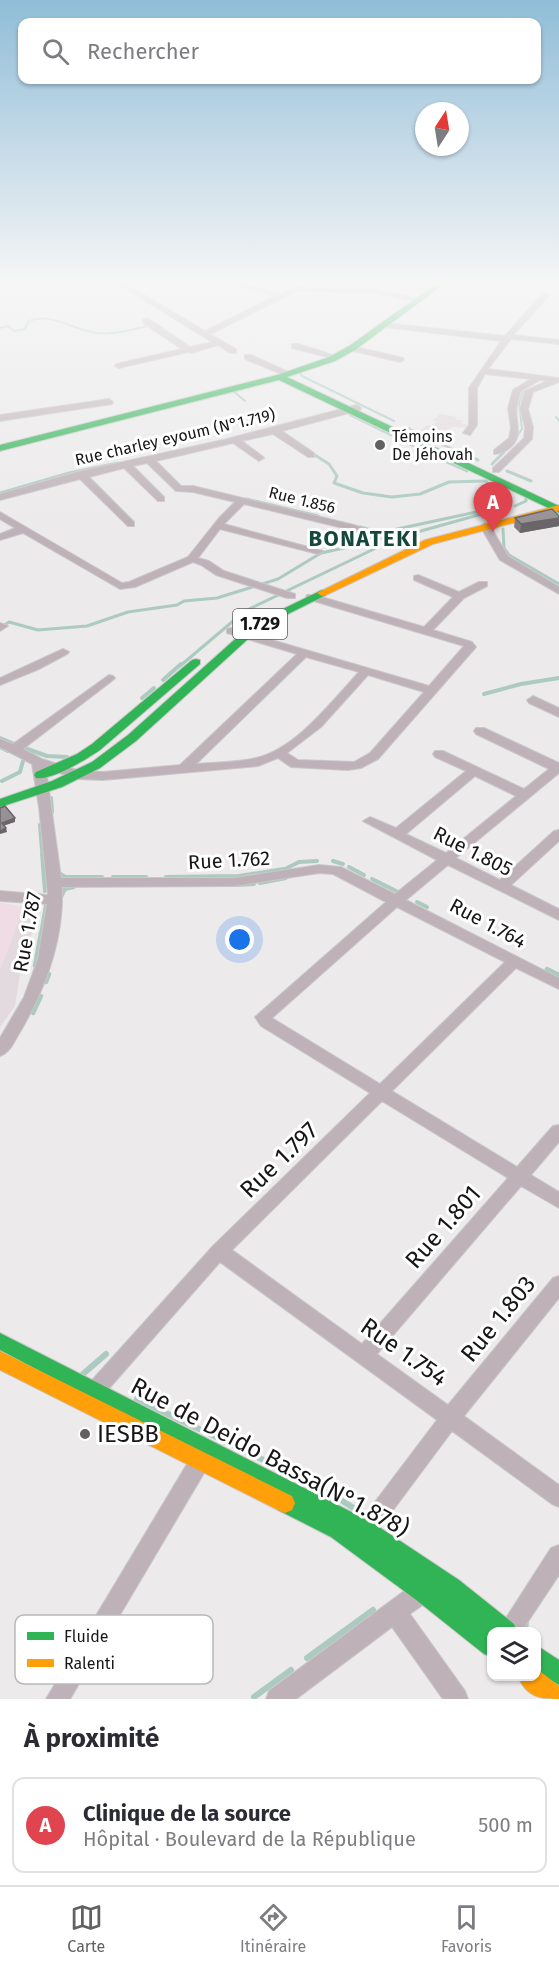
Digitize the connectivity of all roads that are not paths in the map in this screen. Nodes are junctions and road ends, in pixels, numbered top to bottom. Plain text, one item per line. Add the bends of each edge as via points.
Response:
1 (131, 363) edge
2 (261, 363) edge
3 (318, 363) edge
4 (489, 363) edge
5 (118, 366) dead end
6 (483, 371) junction
7 (284, 375) junction
8 (556, 379) edge
9 (109, 402) dead end
10 (352, 410) junction
11 (0, 418) edge
12 (274, 430) junction
13 (467, 433) dead end
14 (234, 440) junction
15 (0, 448) edge
16 (497, 452) dead end
17 (311, 455) dead end
18 (259, 458) dead end
19 (149, 460) junction
20 (126, 465) junction
21 (496, 470) junction
22 (81, 474) junction
23 (0, 497) edge
24 (161, 499) dead end
25 (242, 501) junction
26 (533, 506) junction
27 (557, 506) edge
28 (0, 515) edge
29 (131, 524) dead end
30 (218, 525) junction
31 (485, 526) junction
32 (23, 529) junction
33 (0, 537) edge
34 (402, 543) junction
35 (318, 551) dead end
36 (192, 559) junction
37 (418, 578) dead end
38 (483, 584) dead end
39 (559, 591) edge
40 (285, 593) junction
41 (460, 596) junction
42 (311, 597) junction
43 (231, 631) junction
44 (426, 631) junction
45 (246, 636) junction
46 (63, 652) dead end
47 (304, 653) junction
48 (366, 671) junction
49 (109, 678) dead end
50 (0, 682) edge
51 (431, 690) junction
52 (533, 700) dead end
53 (559, 713) edge
54 (480, 731) dead end
55 (0, 743) edge
56 (15, 749) junction
57 (280, 754) junction
58 (439, 754) dead end
59 (58, 768) junction
60 (558, 768) edge
61 (183, 769) junction
62 (474, 771) junction
63 (41, 775) junction
64 (79, 775) junction
65 (0, 788) edge
66 (525, 795) junction
67 (0, 802) edge
68 (370, 821) dead end
69 (397, 834) junction
70 (559, 834) edge
71 (447, 861) junction
72 (55, 883) junction
73 (501, 887) junction
74 (0, 896) edge
75 (55, 900) junction
76 (398, 900) junction
77 (559, 915) edge
78 (515, 961) junction
79 (559, 984) edge
80 (0, 1050) edge
81 (383, 1093) junction
82 (559, 1131) edge
83 (518, 1177) junction
84 (559, 1201) edge
85 (219, 1251) junction
86 (559, 1284) edge
87 (0, 1341) edge
88 (363, 1356) junction
89 (0, 1360) edge
90 (91, 1396) junction
91 (451, 1417) junction
92 (200, 1461) junction
93 (559, 1497) edge
94 (366, 1530) junction
95 (559, 1556) edge
96 (423, 1591) junction
97 (395, 1612) junction
98 (107, 1615) edge
99 (501, 1627) edge
100 (510, 1627) edge
101 (487, 1642) edge
102 (541, 1659) edge
103 (559, 1674) edge
104 (534, 1681) edge
105 (66, 1684) edge
106 (57, 1699) edge
107 (277, 1699) edge
108 (458, 1699) edge
109 (557, 1699) edge

1 - 5 street
2 - 7 street
3 - 7 main road
4 - 6 street
6 - 8 street
6 - 13 street via 473,388 473,425
7 - 10 main road
7 - 15 main road
8 - 16 street via 528,382 517,390 512,405 516,432
8 - 21 street via 529,391 524,409 530,427 528,439
9 - 11 street
10 - 12 street, Rue charley eyoum (N°1.719)
10 - 21 main road
10 - 26 main road
12 - 14 street, Rue charley eyoum (N°1.719)
12 - 17 street
14 - 18 street
14 - 19 street, Rue charley eyoum (N°1.719)
19 - 20 street, Rue charley eyoum (N°1.719)
19 - 25 street, Rue 1.856 via 179,489
20 - 22 street, Rue charley eyoum (N°1.719)
20 - 24 street
21 - 27 main road
22 - 23 street, Rue charley eyoum (N°1.719)
22 - 29 street
25 - 30 street
25 - 34 street, Rue 1.856
26 - 27 main road
26 - 31 main road, 1.729
26 - 34 main road, 1.729
28 - 32 street
30 - 35 street
30 - 36 street
31 - 39 street via 504,558
31 - 42 main road, 1.729 via 414,548
32 - 33 street
32 - 36 street via 120,586
34 - 40 main road, 1.729
36 - 40 street via 220,573
37 - 41 street
38 - 41 street
40 - 43 main road, 1.729
41 - 44 street
42 - 44 street
42 - 45 main road, 1.729 via 264,621
43 - 45 street
43 - 59 main road, 1.729 via 96,747
44 - 51 street via 470,645
45 - 47 street
45 - 64 main road, 1.729 via 132,738
46 - 50 street
47 - 48 street
47 - 61 street
48 - 51 street
48 - 57 street
49 - 56 street
51 - 57 street via 387,744 366,761 348,766 298,764
52 - 53 street
54 - 60 street
55 - 56 street
56 - 63 street
57 - 61 street via 243,765
58 - 62 street
59 - 63 main road, 1.729
59 - 64 street
60 - 66 street
61 - 64 street
62 - 66 street
62 - 69 street
63 - 64 main road, 1.729
63 - 65 main road, 1.729
63 - 67 main road, 1.729
63 - 72 street, Rue 1.787
66 - 71 street
68 - 69 street, Rue 1.805
69 - 71 street, Rue 1.805
70 - 73 street
71 - 73 street, Rue 1.805
71 - 76 street
72 - 75 street, Rue 1.787
72 - 76 street, Rue 1.762 via 234,882 327,868 345,872
73 - 77 street, Rue 1.805
74 - 75 street
75 - 80 street, Rue 1.787 via 46,960 36,991
76 - 78 street, Rue 1.764
76 - 81 street via 264,1017 266,1022
78 - 79 street, Rue 1.764
78 - 81 street, Rue 1.797
81 - 83 street
81 - 85 street, Rue 1.797
82 - 83 street, Rue 1.801
83 - 84 street
83 - 88 street, Rue 1.801
85 - 88 street, Rue 1.754
85 - 90 street, Rue 1.797
86 - 91 street, Rue 1.803
87 - 90 main road, Rue de Deido Bassa(N°1.878)
88 - 91 street, Rue 1.754
89 - 90 main road, Rue de Deido Bassa(N°1.878)
90 - 92 main road, Rue de Deido Bassa(N°1.878)
90 - 94 main road, Rue de Deido Bassa(N°1.878)
91 - 93 street, Rue 1.754
91 - 94 street, Rue 1.803
92 - 96 main road, Rue de Deido Bassa(N°1.878) via 338,1530
92 - 98 street
94 - 99 main road, Rue de Deido Bassa(N°1.878) via 452,1588
95 - 100 street
96 - 97 street
96 - 101 main road, Rue de Deido Bassa(N°1.878)
97 - 107 street
97 - 108 street
102 - 103 main road
104 - 109 main road
105 - 106 street

